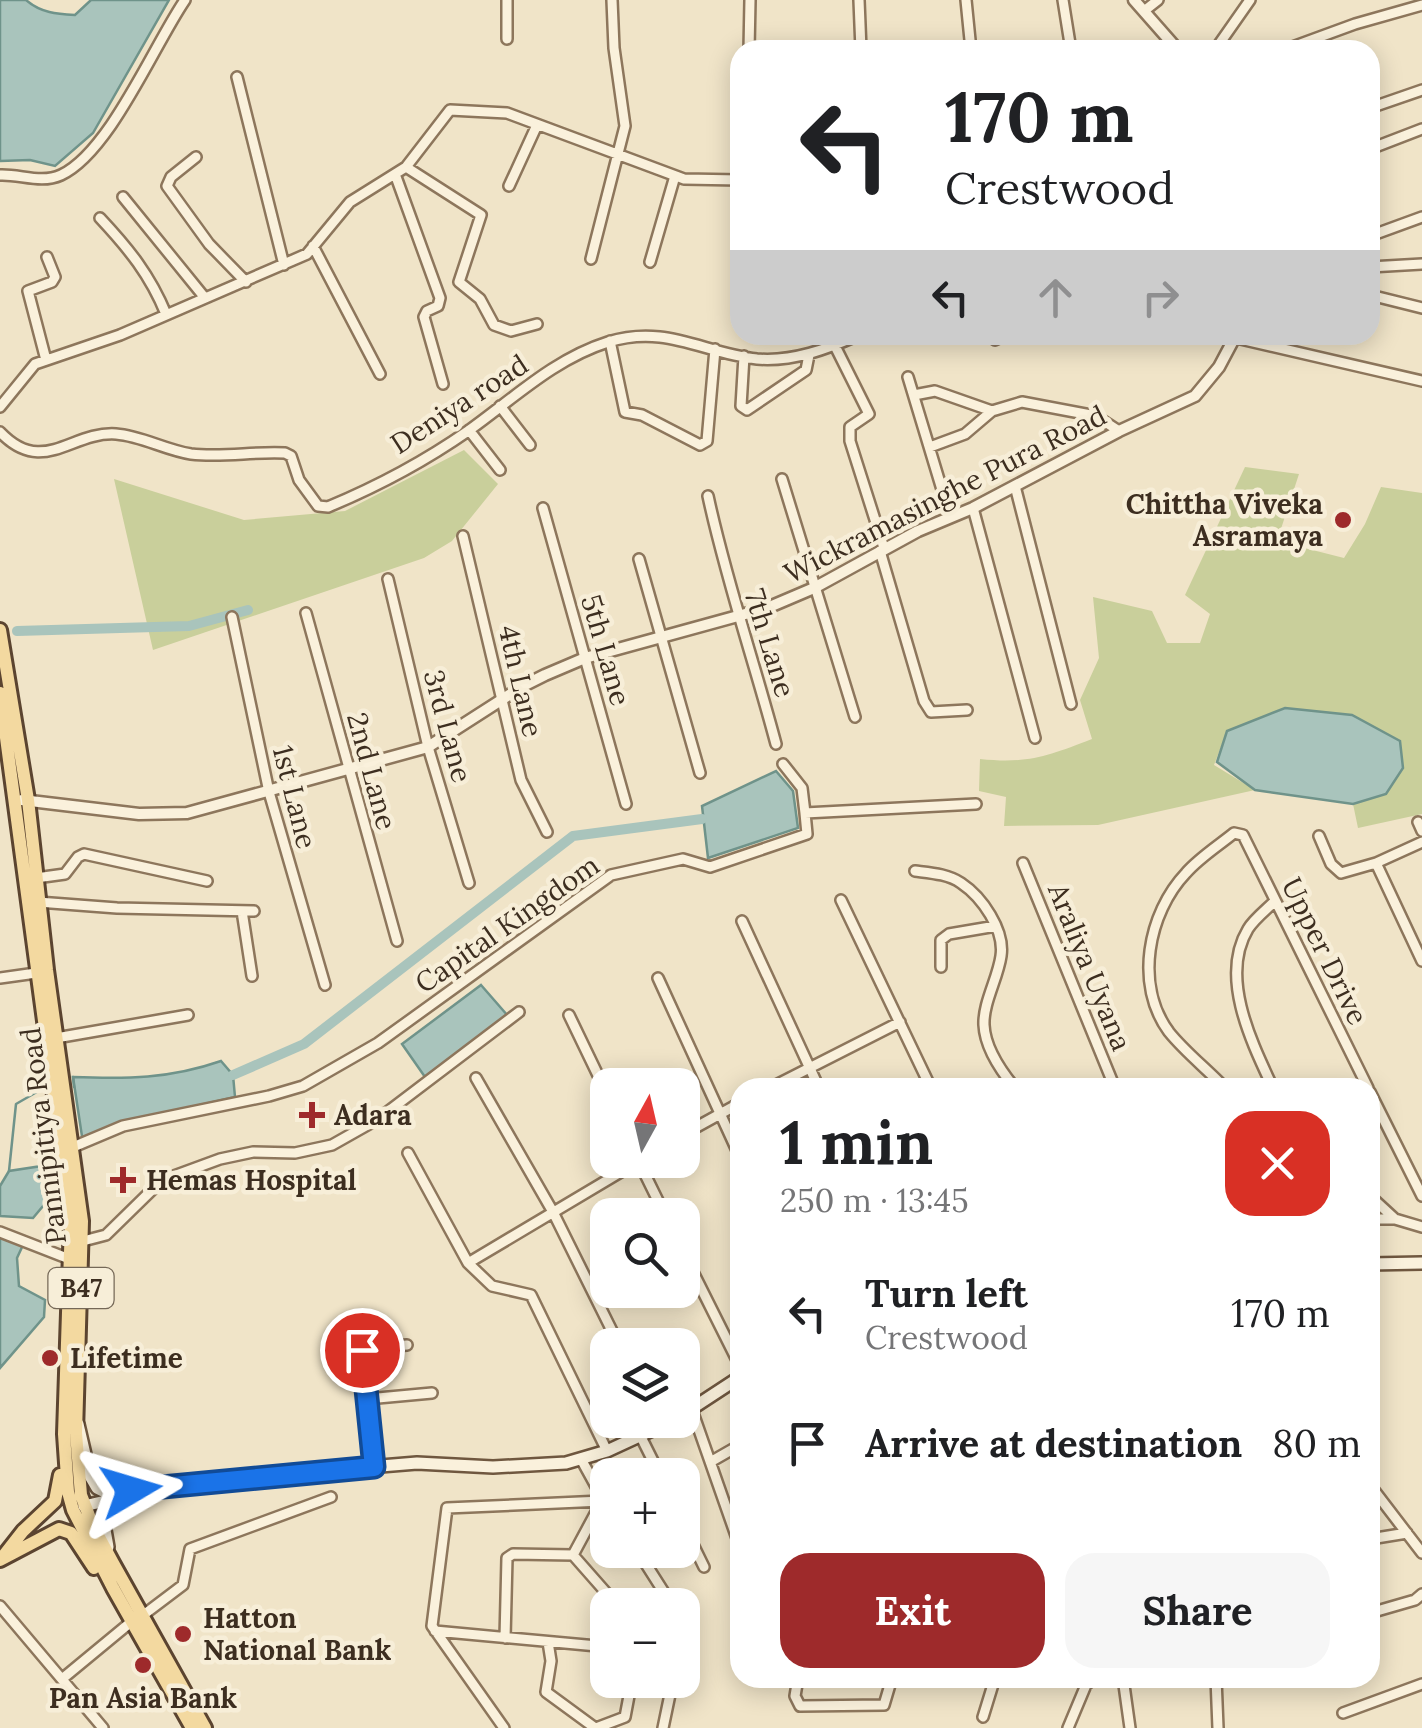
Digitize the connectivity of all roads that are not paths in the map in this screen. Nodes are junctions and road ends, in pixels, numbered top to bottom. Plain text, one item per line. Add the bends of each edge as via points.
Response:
1 (185, 0) edge
2 (508, 0) edge
3 (612, 0) edge
4 (750, 0) edge
5 (859, 0) edge
6 (966, 0) edge
7 (1063, 0) edge
8 (1134, 0) edge
9 (1158, 0) edge
10 (1250, 0) edge
11 (1422, 5) edge
12 (1144, 11) junction
13 (507, 39) dead end
14 (749, 40) edge
15 (861, 40) edge
16 (970, 40) edge
17 (1069, 40) edge
18 (1169, 40) edge
19 (1222, 40) edge
20 (1312, 40) edge
21 (237, 77) dead end
22 (1422, 90) edge
23 (1380, 105) edge
24 (537, 125) junction
25 (1422, 129) edge
26 (1380, 146) edge
27 (620, 156) junction
28 (196, 157) dead end
29 (406, 167) junction
30 (0, 174) edge
31 (395, 174) junction
32 (675, 176) junction
33 (730, 180) edge
34 (509, 186) dead end
35 (123, 197) dead end
36 (1422, 216) edge
37 (100, 218) dead end
38 (1380, 232) edge
39 (313, 246) junction
40 (47, 257) dead end
41 (591, 259) dead end
42 (650, 262) dead end
43 (1422, 264) edge
44 (284, 265) junction
45 (1380, 267) edge
46 (246, 282) junction
47 (205, 298) junction
48 (1380, 298) edge
49 (1422, 308) edge
50 (166, 314) junction
51 (537, 324) dead end
52 (610, 341) junction
53 (1230, 345) edge
54 (1273, 345) edge
55 (835, 346) joint
56 (715, 349) junction
57 (809, 355) junction
58 (744, 356) junction
59 (46, 360) junction
60 (380, 374) dead end
61 (908, 377) dead end
62 (1422, 381) edge
63 (443, 384) dead end
64 (914, 395) junction
65 (500, 406) junction
66 (0, 408) edge
67 (992, 411) junction
68 (470, 430) junction
69 (1119, 431) junction
70 (0, 432) edge
71 (530, 445) dead end
72 (930, 447) junction
73 (500, 470) dead end
74 (782, 478) dead end
75 (1015, 486) junction
76 (708, 496) dead end
77 (543, 508) dead end
78 (973, 508) junction
79 (950, 516) junction
80 (464, 536) dead end
81 (882, 550) junction
82 (639, 559) dead end
83 (388, 579) dead end
84 (814, 588) junction
85 (306, 612) dead end
86 (737, 614) junction
87 (232, 617) dead end
88 (0, 630) edge
89 (660, 637) junction
90 (585, 658) junction
91 (0, 693) edge
92 (502, 699) junction
93 (1070, 704) dead end
94 (967, 710) dead end
95 (854, 717) dead end
96 (1035, 738) dead end
97 (776, 744) dead end
98 (5, 747) edge
99 (428, 747) junction
100 (783, 764) dead end
101 (348, 770) junction
102 (700, 773) dead end
103 (269, 792) junction
104 (22, 800) junction
105 (626, 804) dead end
106 (976, 804) dead end
107 (806, 812) junction
108 (548, 832) dead end
109 (1318, 836) dead end
110 (1422, 842) edge
111 (1023, 863) dead end
112 (1376, 863) junction
113 (915, 871) dead end
114 (36, 878) junction
115 (206, 880) dead end
116 (469, 883) dead end
117 (842, 900) dead end
118 (1275, 901) junction
119 (38, 902) junction
120 (254, 911) dead end
121 (242, 912) junction
122 (742, 921) dead end
123 (996, 926) junction
124 (397, 940) dead end
125 (1422, 961) edge
126 (941, 967) dead end
127 (36, 974) junction
128 (252, 976) dead end
129 (0, 978) edge
130 (658, 978) dead end
131 (325, 985) dead end
132 (519, 1012) dead end
133 (188, 1015) dead end
134 (569, 1015) dead end
135 (900, 1022) junction
136 (56, 1038) junction
137 (595, 1068) edge
138 (810, 1068) junction
139 (476, 1078) dead end
140 (790, 1078) edge
141 (814, 1078) edge
142 (926, 1078) edge
143 (1008, 1078) edge
144 (1111, 1078) edge
145 (1214, 1078) edge
146 (1269, 1078) edge
147 (1363, 1078) edge
148 (730, 1108) edge
149 (1380, 1112) edge
150 (718, 1114) junction
151 (700, 1124) edge
152 (730, 1137) edge
153 (68, 1150) junction
154 (408, 1153) dead end
155 (609, 1178) edge
156 (1422, 1196) edge
157 (1380, 1205) edge
158 (553, 1212) junction
159 (1396, 1219) junction
160 (1380, 1220) edge
161 (1421, 1225) edge
162 (0, 1232) edge
163 (83, 1242) junction
164 (72, 1260) junction
165 (468, 1262) junction
166 (1422, 1263) edge
167 (1380, 1264) edge
168 (700, 1286) edge
169 (611, 1328) edge
170 (407, 1345) dead end
171 (730, 1346) edge
172 (730, 1384) edge
173 (432, 1393) dead end
174 (367, 1399) junction
175 (700, 1403) edge
176 (76, 1415) junction
177 (700, 1437) edge
178 (642, 1438) joint
179 (64, 1444) junction
180 (730, 1451) edge
181 (607, 1452) junction
182 (652, 1458) edge
183 (581, 1459) junction
184 (712, 1461) junction
185 (374, 1467) junction
186 (590, 1476) edge
187 (152, 1489) junction
188 (332, 1497) dead end
189 (1380, 1498) edge
190 (590, 1504) edge
191 (78, 1508) junction
192 (730, 1516) edge
193 (590, 1528) edge
194 (1407, 1533) junction
195 (1380, 1537) edge
196 (1422, 1553) edge
197 (572, 1556) junction
198 (700, 1558) edge
199 (0, 1560) edge
200 (112, 1563) junction
201 (704, 1566) dead end
202 (113, 1588) junction
203 (601, 1588) edge
204 (1422, 1594) edge
205 (0, 1606) edge
206 (1380, 1611) edge
207 (137, 1619) junction
208 (435, 1630) junction
209 (506, 1638) junction
210 (548, 1642) junction
211 (590, 1646) edge
212 (62, 1679) junction
213 (1422, 1684) edge
214 (796, 1688) edge
215 (889, 1688) edge
216 (992, 1688) edge
217 (1085, 1688) edge
218 (1125, 1688) edge
219 (1216, 1688) edge
220 (629, 1698) edge
221 (670, 1698) edge
222 (1343, 1713) dead end
223 (984, 1717) dead end
224 (103, 1728) edge
225 (192, 1728) edge
226 (205, 1728) edge
227 (504, 1728) edge
228 (595, 1728) edge
229 (664, 1728) edge
230 (1068, 1728) edge
231 (1130, 1728) edge
232 (1218, 1728) edge

1 - 30 street via 104,135 78,162 38,179
2 - 13 street
3 - 27 street via 625,126
4 - 14 street
5 - 15 street
6 - 16 street
7 - 17 street
8 - 12 street
9 - 12 street
10 - 19 street
11 - 20 street
12 - 18 street
21 - 44 street
22 - 23 street
24 - 27 street
24 - 29 street via 507,112 450,110
24 - 34 street
25 - 26 street
27 - 32 street
27 - 41 street
28 - 46 street via 167,186
29 - 31 street
29 - 51 street via 481,215 459,282 480,299 494,325 512,331
31 - 39 street via 350,202
31 - 63 street via 440,298 424,318
32 - 33 street
32 - 42 street
35 - 47 street
36 - 38 street
37 - 50 street via 138,257
39 - 44 street
39 - 60 street
40 - 59 street via 56,277 28,291
43 - 45 street
44 - 46 street
46 - 47 street
47 - 50 street
48 - 49 street
50 - 59 street
52 - 56 street, Deniya road via 667,336
52 - 56 street via 625,412 700,444 709,426
52 - 65 street, Deniya road via 560,364
53 - 69 street, Wickramasinghe Pura Road via 1201,392
54 - 62 street
55 - 57 street, Deniya road
55 - 81 street via 870,414 850,427 850,441
56 - 58 street, Deniya road
57 - 58 street, Deniya road
57 - 58 street via 806,370 747,410 741,406
59 - 66 street
61 - 64 street
64 - 67 street via 935,391
64 - 72 street
65 - 68 street, Deniya road
65 - 71 street
67 - 69 street via 1022,402 1050,405 1096,416
67 - 72 street via 964,434
68 - 70 street, Deniya road via 328,507 307,494 285,453 192,454 110,434 45,454
68 - 73 street
69 - 75 street, Wickramasinghe Pura Road
72 - 79 street
74 - 84 street
75 - 78 street, Wickramasinghe Pura Road
75 - 93 street
76 - 86 street, 7th Lane
77 - 90 street, 5th Lane
78 - 79 street, Wickramasinghe Pura Road
78 - 96 street
79 - 81 street, Wickramasinghe Pura Road
80 - 92 street, 4th Lane
81 - 84 street, Wickramasinghe Pura Road
81 - 94 street via 924,701 931,712
82 - 89 street
83 - 99 street, 3rd Lane
84 - 86 street, Wickramasinghe Pura Road
84 - 95 street
85 - 101 street, 2nd Lane
86 - 89 street, Wickramasinghe Pura Road
86 - 97 street, 7th Lane
87 - 103 street, 1st Lane
88 - 104 main road, Pannipitiya Road / B47
89 - 90 street, Wickramasinghe Pura Road
89 - 102 street
90 - 92 street, Wickramasinghe Pura Road
90 - 105 street, 5th Lane
91 - 98 main road, Pannipitiya Road / B47
92 - 99 street, Wickramasinghe Pura Road
92 - 108 street, 4th Lane via 521,780
98 - 104 main road, Pannipitiya Road / B47
99 - 101 street, Wickramasinghe Pura Road
99 - 116 street, 3rd Lane
100 - 107 street via 802,788
101 - 103 street, Wickramasinghe Pura Road
101 - 124 street, 2nd Lane
103 - 104 street, Wickramasinghe Pura Road via 163,816
103 - 131 street, 1st Lane
104 - 114 main road, Pannipitiya Road / B47
104 - 127 main road, Pannipitiya Road / B47
106 - 107 street
107 - 153 street, Capital Kingdom via 807,834 710,868 683,859 610,874 378,1043 303,1086 123,1126
109 - 112 street via 1341,873
110 - 112 street
111 - 144 street, Araliya Uyana
112 - 125 street
113 - 123 street via 960,883
114 - 115 street via 65,874 84,854
114 - 119 main road, Pannipitiya Road / B47
117 - 135 street
118 - 145 street, Upper Drive via 1243,835 1234,834 1185,873 1163,906 1148,954 1153,994 1168,1030
118 - 146 street via 1248,928 1236,975
118 - 147 street, Upper Drive
119 - 121 street
119 - 136 main road, Pannipitiya Road / B47
120 - 121 street
121 - 128 street
122 - 138 street
123 - 126 street via 949,934 942,940
123 - 143 street via 1001,958 983,1023
127 - 129 street
127 - 153 main road, Pannipitiya Road / B47
130 - 150 street
132 - 163 street via 378,1119 332,1145 253,1152 170,1177 106,1235
133 - 136 street
134 - 137 street
135 - 138 street
135 - 142 street
136 - 153 main road, Pannipitiya Road / B47
138 - 140 street
138 - 141 street
139 - 158 street
148 - 150 street
149 - 156 street, Upper Drive
150 - 151 street
150 - 152 street
153 - 163 main road, Pannipitiya Road / B47
153 - 164 main road, Pannipitiya Road / B47
154 - 165 street
155 - 158 street
157 - 159 street
158 - 165 street
158 - 169 street
159 - 160 street
159 - 161 street
162 - 164 street
163 - 176 main road, Pannipitiya Road / B47
164 - 179 main road, Pannipitiya Road / B47
165 - 181 street via 492,1286 531,1296
166 - 167 main road
168 - 171 street
170 - 174 street via 362,1350
172 - 175 main road
173 - 174 street
174 - 185 street
176 - 187 main road via 97,1488
176 - 191 main road, Pannipitiya Road / B47
177 - 184 street
178 - 181 main road
178 - 182 street
179 - 191 main road, Pannipitiya Road / B47 via 68,1492
179 - 199 main road via 55,1501
180 - 184 street
181 - 183 main road
183 - 185 main road
183 - 186 street
184 - 192 street
185 - 187 main road
187 - 191 main road
187 - 200 main road via 102,1514
188 - 207 street via 190,1549 183,1584
189 - 194 street
190 - 208 street via 448,1508
191 - 199 main road
191 - 200 main road, Pannipitiya Road / B47
191 - 202 main road, Pannipitiya Road / B47
193 - 197 street
194 - 195 street
194 - 196 street
197 - 203 street
197 - 209 street via 507,1558
198 - 201 street
199 - 202 main road via 66,1529
200 - 207 main road, Pannipitiya Road / B47
202 - 207 main road, Pannipitiya Road / B47
204 - 206 street
205 - 212 street
207 - 212 street
207 - 225 main road, Pannipitiya Road / B47
207 - 226 main road, Pannipitiya Road / B47
208 - 209 street
208 - 227 street
209 - 210 street
210 - 211 street
210 - 228 street via 546,1692
212 - 224 street
213 - 222 street
214 - 215 street via 800,1706 884,1705
216 - 223 street
217 - 230 street
218 - 231 street
219 - 232 street
220 - 228 street via 625,1717
221 - 229 street

